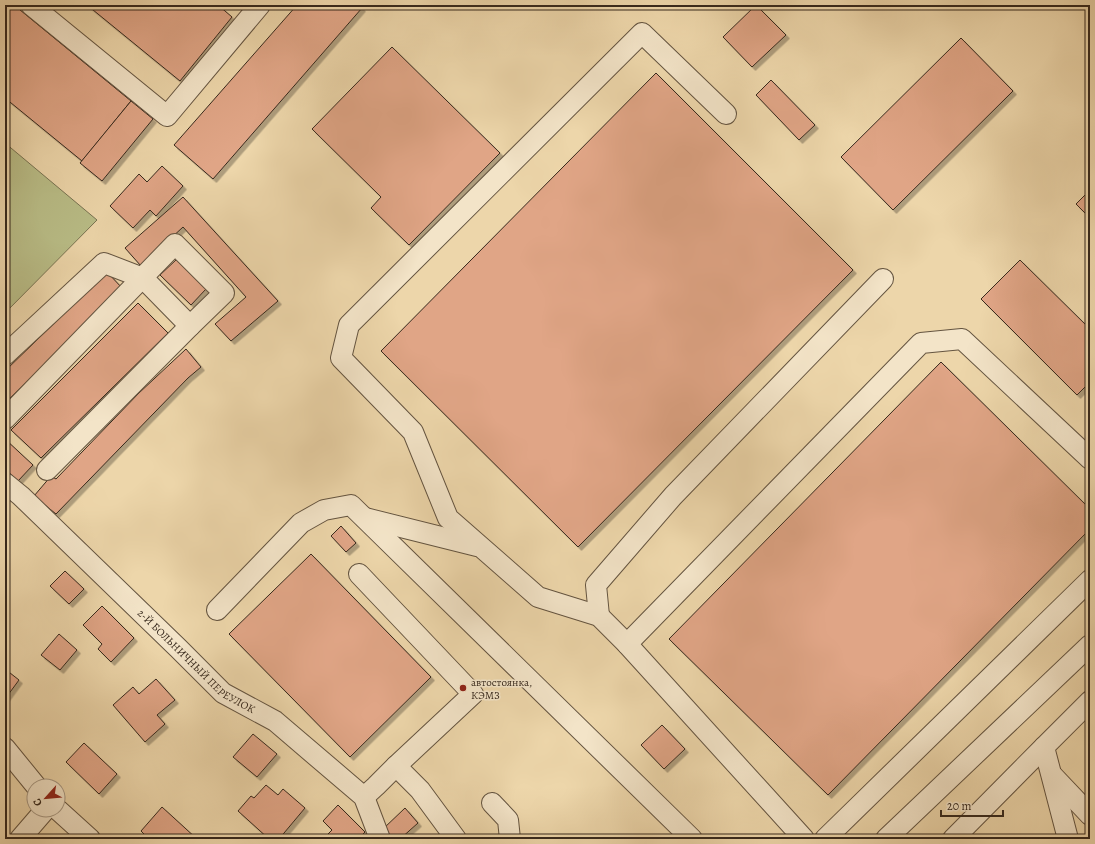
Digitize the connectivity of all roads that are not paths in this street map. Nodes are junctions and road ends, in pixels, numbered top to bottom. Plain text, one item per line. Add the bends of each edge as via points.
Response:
1 (31, 5) edge
2 (260, 5) edge
3 (726, 114) dead end
4 (143, 278) junction
5 (883, 279) dead end
6 (190, 326) junction
7 (5, 355) edge
8 (5, 419) edge
9 (1090, 459) edge
10 (47, 470) dead end
11 (5, 483) edge
12 (365, 518) junction
13 (481, 547) junction
14 (359, 574) dead end
15 (1090, 580) edge
16 (217, 610) dead end
17 (599, 616) junction
18 (627, 644) junction
19 (1090, 645) edge
20 (1090, 701) edge
21 (1044, 747) junction
22 (5, 748) edge
23 (396, 766) junction
24 (1052, 775) junction
25 (29, 778) edge
26 (364, 797) junction
27 (492, 803) dead end
28 (1090, 815) edge
29 (66, 817) edge
30 (38, 818) edge
31 (20, 839) edge
32 (90, 839) edge
33 (380, 839) edge
34 (456, 839) edge
35 (510, 839) edge
36 (692, 839) edge
37 (804, 839) edge
38 (825, 839) edge
39 (886, 839) edge
40 (953, 839) edge
41 (1068, 839) edge

1 - 2 street via 167,116
3 - 13 street via 642,33 349,325 341,358 413,432 448,518
4 - 6 street
4 - 6 street via 176,244 224,293
4 - 7 street via 104,263
4 - 8 street
5 - 17 street via 673,496 596,585
6 - 10 street
9 - 18 street via 962,338 921,343
11 - 26 street, 2-Й БОЛЬНИЧНЫЙ ПЕРЕУЛОК via 173,642 223,693 275,721
12 - 13 street
12 - 16 street via 351,505 324,510 301,523
12 - 36 street
13 - 17 street via 538,597
14 - 23 street via 473,694
15 - 38 street
17 - 18 street
18 - 37 street
19 - 39 street
20 - 21 street
21 - 24 street
21 - 40 street
22 - 25 street
23 - 26 street
23 - 34 street via 420,790
24 - 28 street
24 - 41 street
26 - 33 street, 2-Й БОЛЬНИЧНЫЙ ПЕРЕУЛОК
27 - 35 street via 508,820
29 - 32 street
30 - 31 street

